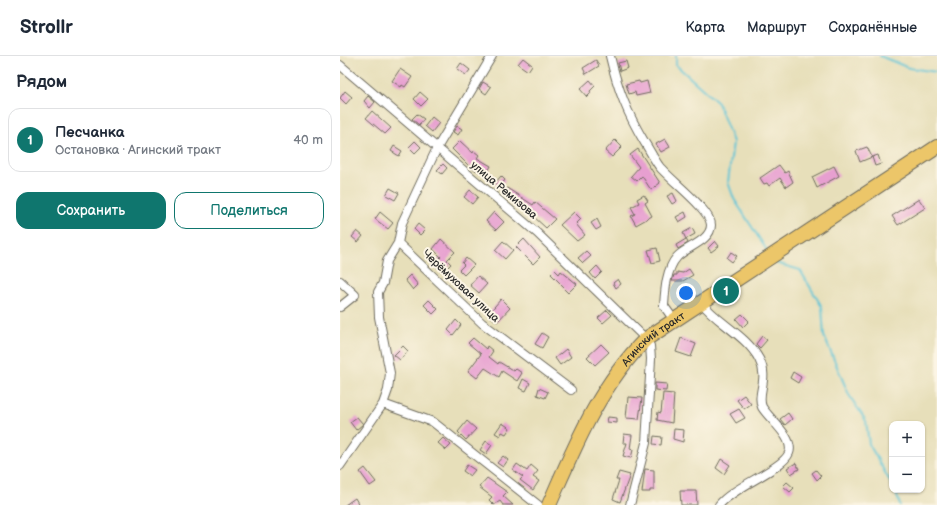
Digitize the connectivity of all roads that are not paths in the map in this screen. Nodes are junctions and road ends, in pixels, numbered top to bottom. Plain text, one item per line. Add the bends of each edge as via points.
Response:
1 (492, 56) edge
2 (610, 56) edge
3 (340, 65) edge
4 (937, 146) edge
5 (437, 148) junction
6 (398, 243) junction
7 (340, 281) edge
8 (701, 302) junction
9 (340, 307) edge
10 (674, 320) junction
11 (646, 339) junction
12 (571, 390) dead end
13 (383, 404) junction
14 (340, 466) edge
15 (538, 505) edge
16 (549, 505) edge
17 (630, 505) edge
18 (719, 505) edge

1 - 5 street
2 - 10 street via 628,113 658,166 710,219 708,235 677,256 672,265 664,306
3 - 5 street, улица Ремизова
4 - 8 highway, Агинский тракт
5 - 6 street via 402,223
5 - 11 street, улица Ремизова via 537,233
6 - 12 street, Черёмуховая улица via 482,323
6 - 13 street via 387,261 383,283 378,292 380,324 390,373
7 - 9 street via 355,295
8 - 10 highway, Агинский тракт
8 - 18 street via 759,359 765,380 760,397 762,406 789,445 789,453 779,464 725,497
10 - 11 highway, Агинский тракт
11 - 16 highway, Агинский тракт via 628,357 595,406
11 - 17 street via 650,346 651,359 646,443
13 - 14 street
13 - 15 street via 433,422

